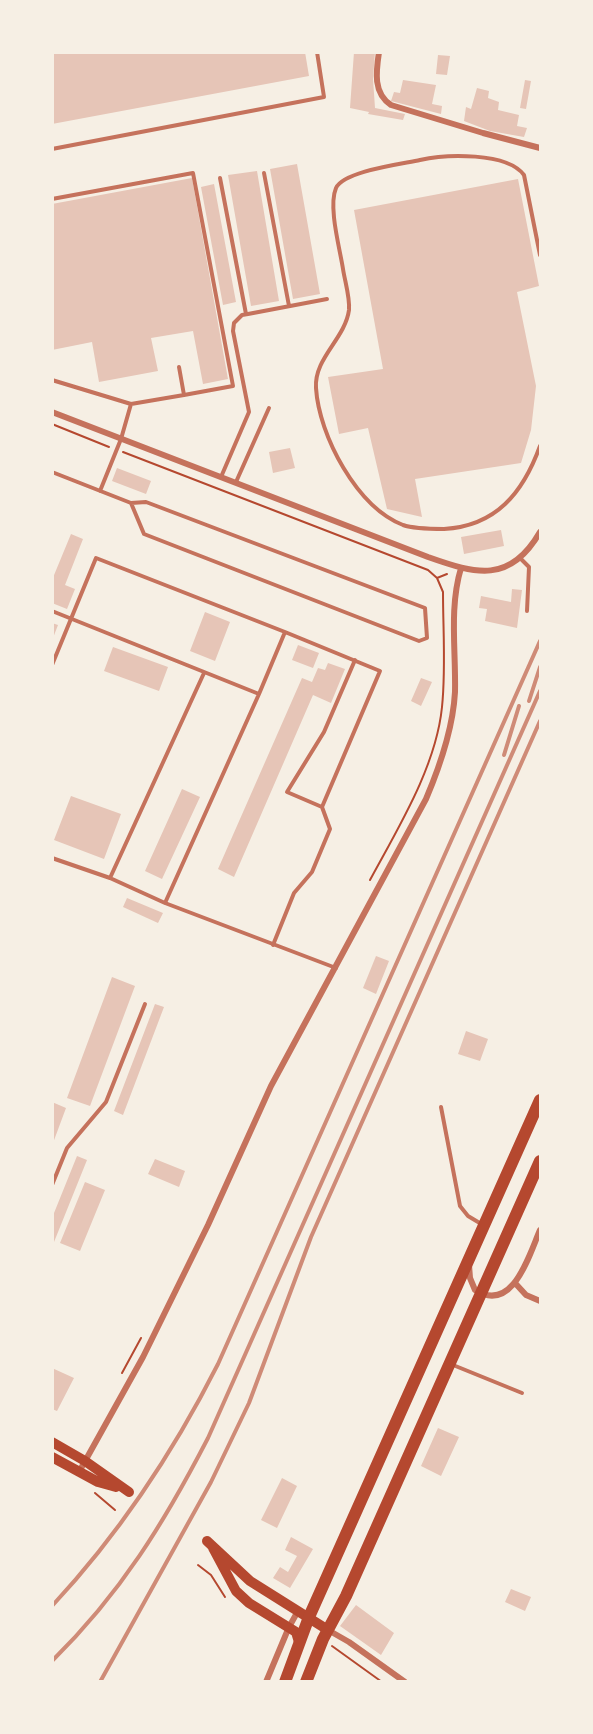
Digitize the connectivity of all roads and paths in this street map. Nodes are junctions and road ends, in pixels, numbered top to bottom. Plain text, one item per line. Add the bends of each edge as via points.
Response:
1 (316, 52) edge
2 (379, 52) edge
3 (540, 148) edge
4 (52, 149) edge
5 (264, 173) dead end
6 (220, 178) dead end
7 (52, 199) edge
8 (540, 255) edge
9 (327, 299) dead end
10 (289, 306) junction
11 (246, 314) junction
12 (179, 367) dead end
13 (52, 380) edge
14 (184, 395) junction
15 (131, 404) junction
16 (269, 408) dead end
17 (52, 412) edge
18 (52, 424) edge
19 (121, 439) junction
20 (540, 446) edge
21 (117, 450) junction
22 (52, 472) edge
23 (221, 477) junction
24 (236, 483) junction
25 (100, 491) junction
26 (132, 503) junction
27 (540, 532) edge
28 (520, 558) junction
29 (461, 568) junction
30 (52, 611) edge
31 (527, 612) dead end
32 (70, 619) junction
33 (285, 632) junction
34 (355, 660) junction
35 (52, 665) edge
36 (204, 673) junction
37 (259, 693) junction
38 (322, 807) junction
39 (52, 858) edge
40 (110, 878) junction
41 (366, 888) dead end
42 (165, 903) junction
43 (273, 945) junction
44 (336, 968) junction
45 (145, 1004) dead end
46 (540, 1100) edge
47 (441, 1107) dead end
48 (540, 1161) edge
49 (52, 1185) edge
50 (484, 1225) junction
51 (540, 1230) edge
52 (471, 1255) junction
53 (514, 1283) junction
54 (481, 1294) junction
55 (540, 1301) edge
56 (143, 1334) dead end
57 (450, 1364) junction
58 (122, 1374) dead end
59 (522, 1393) dead end
60 (52, 1442) edge
61 (52, 1457) edge
62 (85, 1461) junction
63 (78, 1472) junction
64 (198, 1565) dead end
65 (225, 1597) dead end
66 (303, 1614) junction
67 (289, 1627) junction
68 (328, 1630) junction
69 (299, 1642) junction
70 (332, 1646) dead end
71 (266, 1682) edge
72 (285, 1682) edge
73 (306, 1682) edge
74 (382, 1682) edge
75 (405, 1682) edge

1 - 4 lane via 324,97
2 - 3 street via 377,87 383,100 391,105
5 - 10 lane
6 - 11 lane
7 - 14 lane via 193,173 233,386
8 - 20 lane via 524,175 509,164 451,155 345,178 336,189 334,213 349,311 321,364 316,387 328,441 350,479 376,509 404,525 463,528 501,509 518,491
9 - 10 lane
10 - 11 lane
11 - 23 lane via 234,323 233,331 249,412
12 - 14 lane
13 - 15 lane
14 - 15 lane
15 - 19 lane
16 - 24 lane
17 - 19 street
18 - 21 path
19 - 21 lane
19 - 23 street
21 - 25 lane
21 - 41 path via 428,570 437,578 443,592 443,681 434,746 407,811
22 - 25 lane
23 - 24 street
24 - 29 street
25 - 26 lane
26 - 26 lane via 144,534 419,641 427,638 425,608 146,502
27 - 28 street
28 - 29 street via 493,571
28 - 31 lane via 529,567
29 - 44 street via 454,603 453,710 439,765 426,799
30 - 32 lane
32 - 33 lane via 96,558
32 - 35 lane
32 - 36 lane
33 - 34 lane
33 - 37 lane
34 - 38 lane via 380,671
34 - 38 lane via 324,732 287,792
36 - 37 lane
36 - 40 lane
37 - 42 lane
38 - 43 lane via 330,829 312,873 294,893
39 - 40 lane
40 - 42 lane
42 - 43 lane
43 - 44 lane
44 - 62 street via 271,1086 143,1357
45 - 49 lane via 106,1102 67,1148
46 - 50 main road
47 - 50 lane via 460,1206
48 - 54 main road
50 - 52 main road
51 - 53 street
52 - 54 street via 470,1278
52 - 66 main road
53 - 54 street via 501,1294
53 - 55 street via 526,1295
54 - 57 main road
56 - 58 path
57 - 59 lane
57 - 68 main road
60 - 62 main road
61 - 63 main road
62 - 63 street
62 - 63 main road via 127,1491
64 - 65 path via 211,1575
66 - 67 street
66 - 67 main road via 250,1581 208,1542 236,1591
66 - 68 main road
66 - 69 main road
67 - 69 main road via 298,1634
67 - 71 street
68 - 73 main road
68 - 75 street
69 - 72 main road
70 - 74 path

